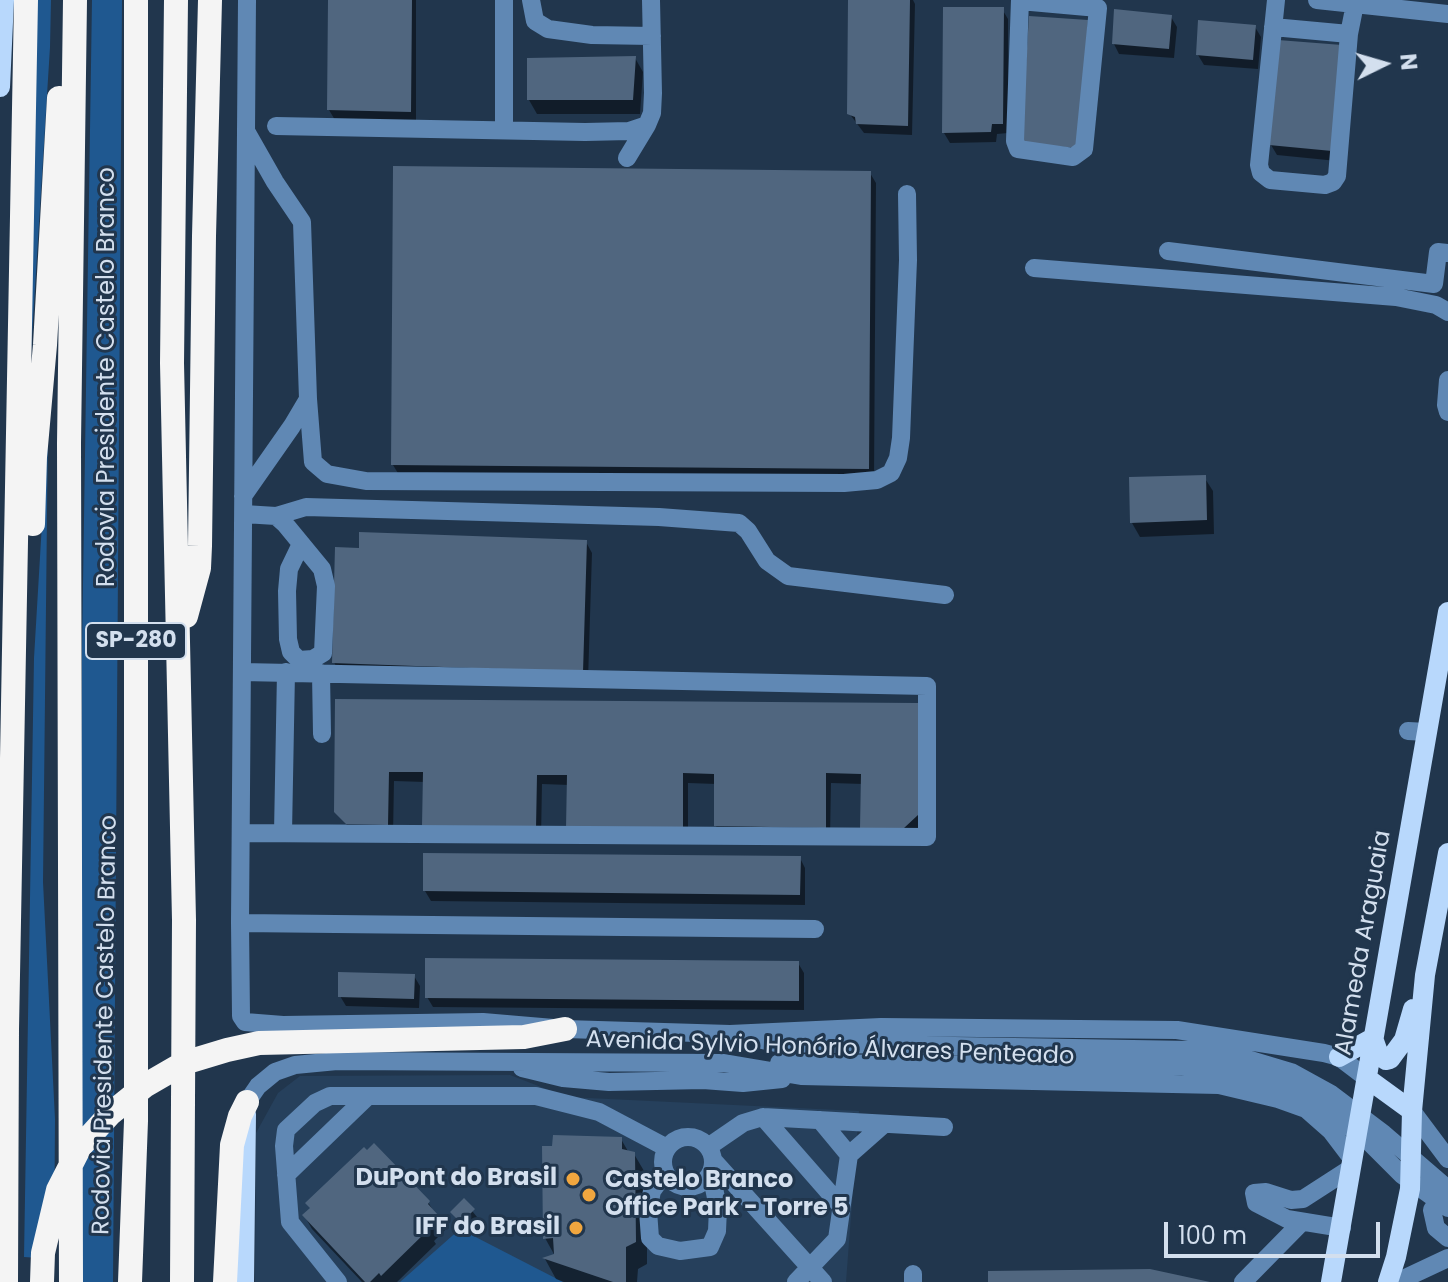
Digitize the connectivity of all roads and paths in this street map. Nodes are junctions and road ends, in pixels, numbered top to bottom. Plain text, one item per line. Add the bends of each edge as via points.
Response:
1 (4, 0) edge
2 (24, 0) edge
3 (68, 0) edge
4 (75, 0) edge
5 (136, 0) edge
6 (176, 0) edge
7 (210, 0) edge
8 (247, 0) edge
9 (504, 0) edge
10 (531, 0) edge
11 (651, 0) edge
12 (1020, 0) edge
13 (1276, 0) edge
14 (1317, 0) edge
15 (1079, 3) edge
16 (1355, 4) junction
17 (1448, 14) edge
18 (1273, 27) junction
19 (1349, 34) junction
20 (652, 36) junction
21 (0, 87) edge
22 (647, 125) junction
23 (276, 126) dead end
24 (245, 129) junction
25 (504, 129) junction
26 (627, 158) dead end
27 (907, 194) dead end
28 (1168, 251) dead end
29 (1448, 253) edge
30 (1034, 268) dead end
31 (1448, 312) edge
32 (1448, 380) edge
33 (308, 399) junction
34 (1448, 412) edge
35 (243, 505) junction
36 (276, 516) junction
37 (301, 544) junction
38 (945, 595) dead end
39 (1448, 612) edge
40 (179, 637) junction
41 (1444, 645) edge
42 (242, 672) junction
43 (286, 672) junction
44 (321, 673) junction
45 (322, 734) dead end
46 (243, 833) junction
47 (283, 833) junction
48 (1448, 853) edge
49 (240, 923) junction
50 (815, 929) dead end
51 (1425, 975) junction
52 (7, 1029) junction
53 (565, 1029) junction
54 (730, 1034) junction
55 (1208, 1034) junction
56 (1373, 1038) junction
57 (1339, 1057) junction
58 (492, 1060) junction
59 (724, 1063) junction
60 (801, 1076) junction
61 (1368, 1079) junction
62 (1203, 1084) junction
63 (368, 1096) junction
64 (247, 1102) junction
65 (1412, 1111) junction
66 (763, 1117) junction
67 (820, 1120) junction
68 (883, 1125) junction
69 (944, 1127) dead end
70 (667, 1148) junction
71 (849, 1155) junction
72 (1448, 1159) edge
73 (711, 1160) junction
74 (1352, 1164) junction
75 (665, 1173) junction
76 (286, 1175) junction
77 (1448, 1188) edge
78 (841, 1206) junction
79 (1448, 1208) edge
80 (1302, 1222) junction
81 (1342, 1228) junction
82 (1448, 1238) edge
83 (1448, 1258) edge
84 (811, 1267) junction
85 (1335, 1275) edge
86 (132, 1278) edge
87 (6, 1282) edge
88 (42, 1282) edge
89 (71, 1282) edge
90 (182, 1282) edge
91 (225, 1282) edge
92 (244, 1282) edge
93 (338, 1282) edge
94 (796, 1282) edge
95 (823, 1282) edge
96 (1243, 1282) edge
97 (1388, 1282) edge
98 (1397, 1282) edge

1 - 21 main road
2 - 52 highway
3 - 52 highway via 35,457 22,898
4 - 89 highway, Rodovia Presidente Castelo Branco / SP-280 via 69,443
5 - 86 highway, Rodovia Presidente Castelo Branco / SP-280
6 - 40 highway via 172,363
7 - 40 highway via 200,546 195,588
8 - 24 street
9 - 25 street
10 - 20 street via 535,21 548,29
11 - 20 street
12 - 15 street
12 - 15 street via 1015,141 1018,149 1073,157 1084,149 1098,8
13 - 18 street
14 - 16 street
16 - 17 street
16 - 19 street
18 - 19 street
18 - 19 street via 1259,165 1270,180 1284,182 1325,185 1337,176
20 - 22 street via 652,113
22 - 25 street via 629,131
22 - 26 street
23 - 25 street
24 - 33 street via 302,222
24 - 35 street
27 - 33 street via 901,438 891,473 877,480 366,481 327,474 313,462
28 - 29 street via 1434,284 1438,252
30 - 31 street via 1396,297
32 - 34 street
33 - 35 street
35 - 36 street
35 - 42 street
36 - 37 street
36 - 38 street via 306,507 739,523 767,561 788,576
37 - 37 street via 322,569 326,586 323,653 299,660 288,639 287,591 289,569
39 - 41 main road, Alameda Araguaia
40 - 90 highway
41 - 56 main road, Alameda Araguaia via 1417,732
42 - 43 street
42 - 46 street
43 - 44 street
43 - 47 street
44 - 45 street
44 - 47 street via 927,686 927,837
46 - 47 street
46 - 49 street
48 - 51 main road
49 - 50 street
49 - 53 street, Avenida Sylvio Honório Álvares Penteado via 241,1016 250,1024 483,1022
51 - 56 main road via 1394,1056 1382,1059
51 - 65 main road
52 - 87 highway
53 - 54 street, Avenida Sylvio Honório Álvares Penteado
53 - 88 highway via 524,1037 259,1043 184,1063 110,1114 80,1147 58,1190
54 - 55 street, Avenida Sylvio Honório Álvares Penteado via 881,1027
54 - 77 street via 776,1043 1231,1054 1291,1072 1331,1094
55 - 57 street, Avenida Sylvio Honório Álvares Penteado
55 - 62 street
56 - 57 main road
56 - 61 main road, Alameda Araguaia
57 - 61 street
58 - 59 street, Avenida Sylvio Honório Álvares Penteado
58 - 60 street via 563,1078 609,1082 743,1083
58 - 64 street, Avenida Sylvio Honório Álvares Penteado via 295,1065 264,1080
59 - 60 street, Avenida Sylvio Honório Álvares Penteado
59 - 79 street via 1221,1069 1310,1098
60 - 62 street, Avenida Sylvio Honório Álvares Penteado
61 - 65 main road
61 - 74 main road, Alameda Araguaia
62 - 74 street, Avenida Sylvio Honório Álvares Penteado via 1241,1089 1306,1109 1331,1131
63 - 70 street via 536,1096 599,1112
63 - 76 street
63 - 76 street via 330,1096 286,1130
64 - 91 highway via 232,1145
64 - 92 main road
65 - 72 street
65 - 97 main road via 1410,1189
66 - 67 street
66 - 73 street via 743,1123
66 - 78 street
67 - 68 street
67 - 71 street
68 - 69 street
68 - 71 street
70 - 73 street via 680,1138 697,1138
70 - 75 street
71 - 78 street
73 - 75 street via 700,1185 683,1188
73 - 75 street via 718,1208 710,1247 680,1251 658,1246 650,1238 652,1191
73 - 84 street
74 - 80 street via 1303,1199 1254,1193 1256,1203
74 - 81 main road, Alameda Araguaia
76 - 93 street via 290,1222
77 - 82 street via 1432,1210 1436,1228
78 - 84 street via 837,1239
80 - 81 street
80 - 96 street
81 - 85 main road, Alameda Araguaia
83 - 98 street
84 - 94 street
84 - 95 street

